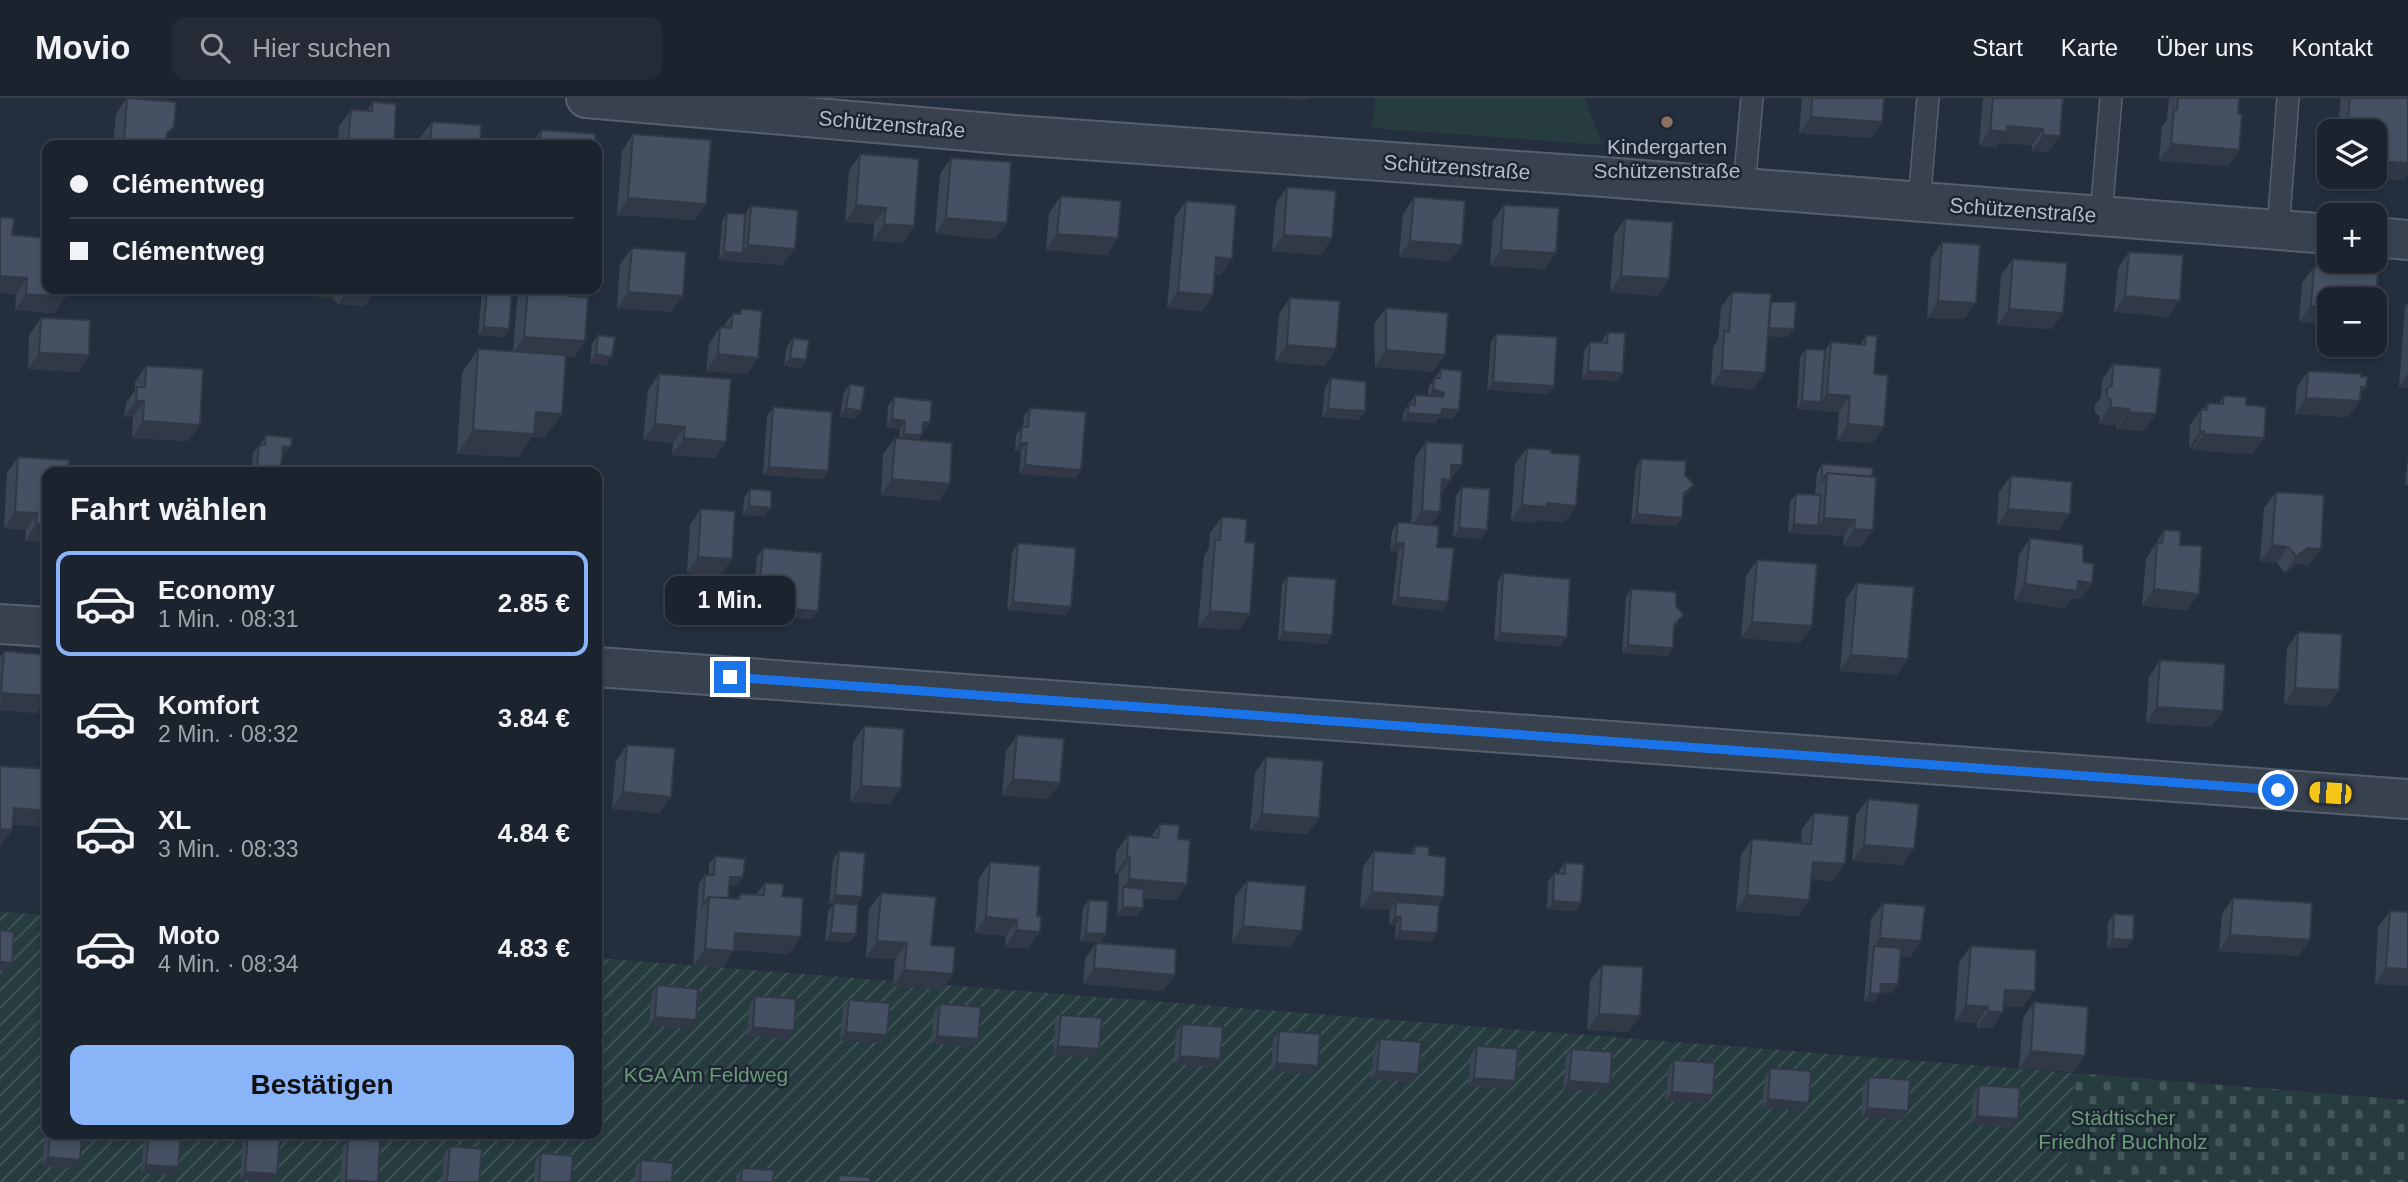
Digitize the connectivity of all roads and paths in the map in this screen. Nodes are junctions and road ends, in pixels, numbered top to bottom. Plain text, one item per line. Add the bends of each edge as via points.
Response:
1 (586, 98) edge
2 (1752, 98) edge
3 (1928, 98) edge
4 (2111, 98) edge
5 (2288, 98) edge
6 (1744, 188) junction
7 (1919, 202) junction
8 (2101, 216) junction
9 (2278, 230) junction
10 (2317, 233) edge
11 (2387, 238) edge
12 (2408, 240) edge
13 (0, 624) edge
14 (42, 627) edge
15 (602, 667) edge
16 (2408, 799) edge

1 - 6 street, Schützenstraße via 1014,135
2 - 6 lane
3 - 7 lane
4 - 8 lane
5 - 9 lane
6 - 7 street, Schützenstraße
7 - 8 street, Schützenstraße
8 - 9 street, Schützenstraße
9 - 10 street, Schützenstraße
11 - 12 street
13 - 14 street
15 - 16 street

